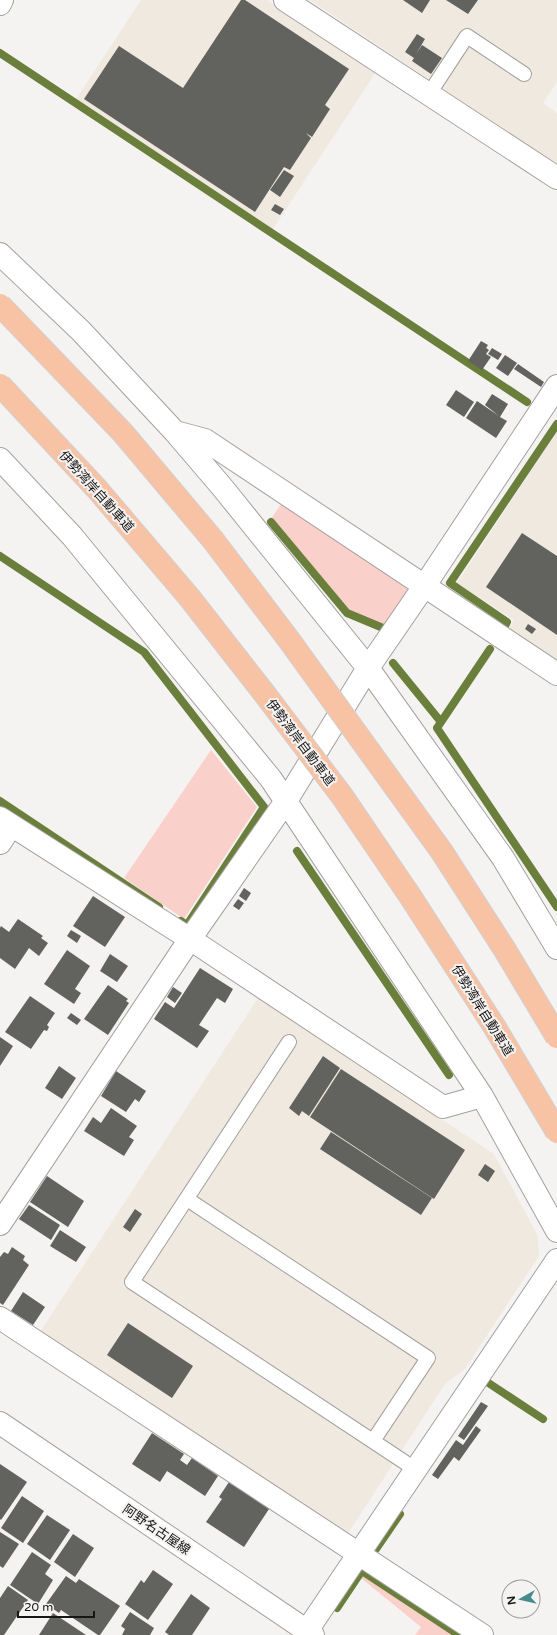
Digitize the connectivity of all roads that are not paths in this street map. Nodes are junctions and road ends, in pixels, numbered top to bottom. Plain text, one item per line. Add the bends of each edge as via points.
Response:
1 (2, 0) edge
2 (285, 0) edge
3 (0, 4) edge
4 (524, 74) dead end
5 (429, 94) junction
6 (557, 178) edge
7 (0, 254) edge
8 (0, 305) edge
9 (0, 385) edge
10 (557, 386) edge
11 (176, 432) junction
12 (0, 459) edge
13 (425, 585) junction
14 (368, 668) junction
15 (557, 674) edge
16 (286, 801) junction
17 (4, 829) edge
18 (190, 939) junction
19 (557, 948) edge
20 (557, 1038) edge
21 (289, 1042) dead end
22 (482, 1096) junction
23 (557, 1132) edge
24 (187, 1199) junction
25 (0, 1224) edge
26 (557, 1231) edge
27 (557, 1260) edge
28 (0, 1318) edge
29 (0, 1423) edge
30 (373, 1441) junction
31 (415, 1469) junction
32 (358, 1554) junction
33 (308, 1633) edge
34 (482, 1635) edge

1 - 3 street
2 - 5 street
4 - 5 lane via 467,36
5 - 6 street
7 - 11 street via 81,331
8 - 20 highway, bridge via 123,433 242,577 442,852 506,950
9 - 23 highway, 伊勢湾岸自動車道, bridge via 97,489 189,597 342,796 494,1026
10 - 13 street
11 - 13 street via 205,440
11 - 14 street
12 - 16 street via 72,536 271,779
13 - 14 street
13 - 15 street
14 - 16 street
14 - 19 street via 503,858
16 - 18 street
16 - 22 street
17 - 18 street
18 - 22 street via 444,1107
18 - 25 street
21 - 24 lane
22 - 26 street
24 - 30 lane via 428,1358
24 - 30 lane via 132,1282
27 - 31 street
28 - 32 street
29 - 33 street, 阿野名古屋線
30 - 31 lane
31 - 32 street
32 - 33 street
32 - 34 street

